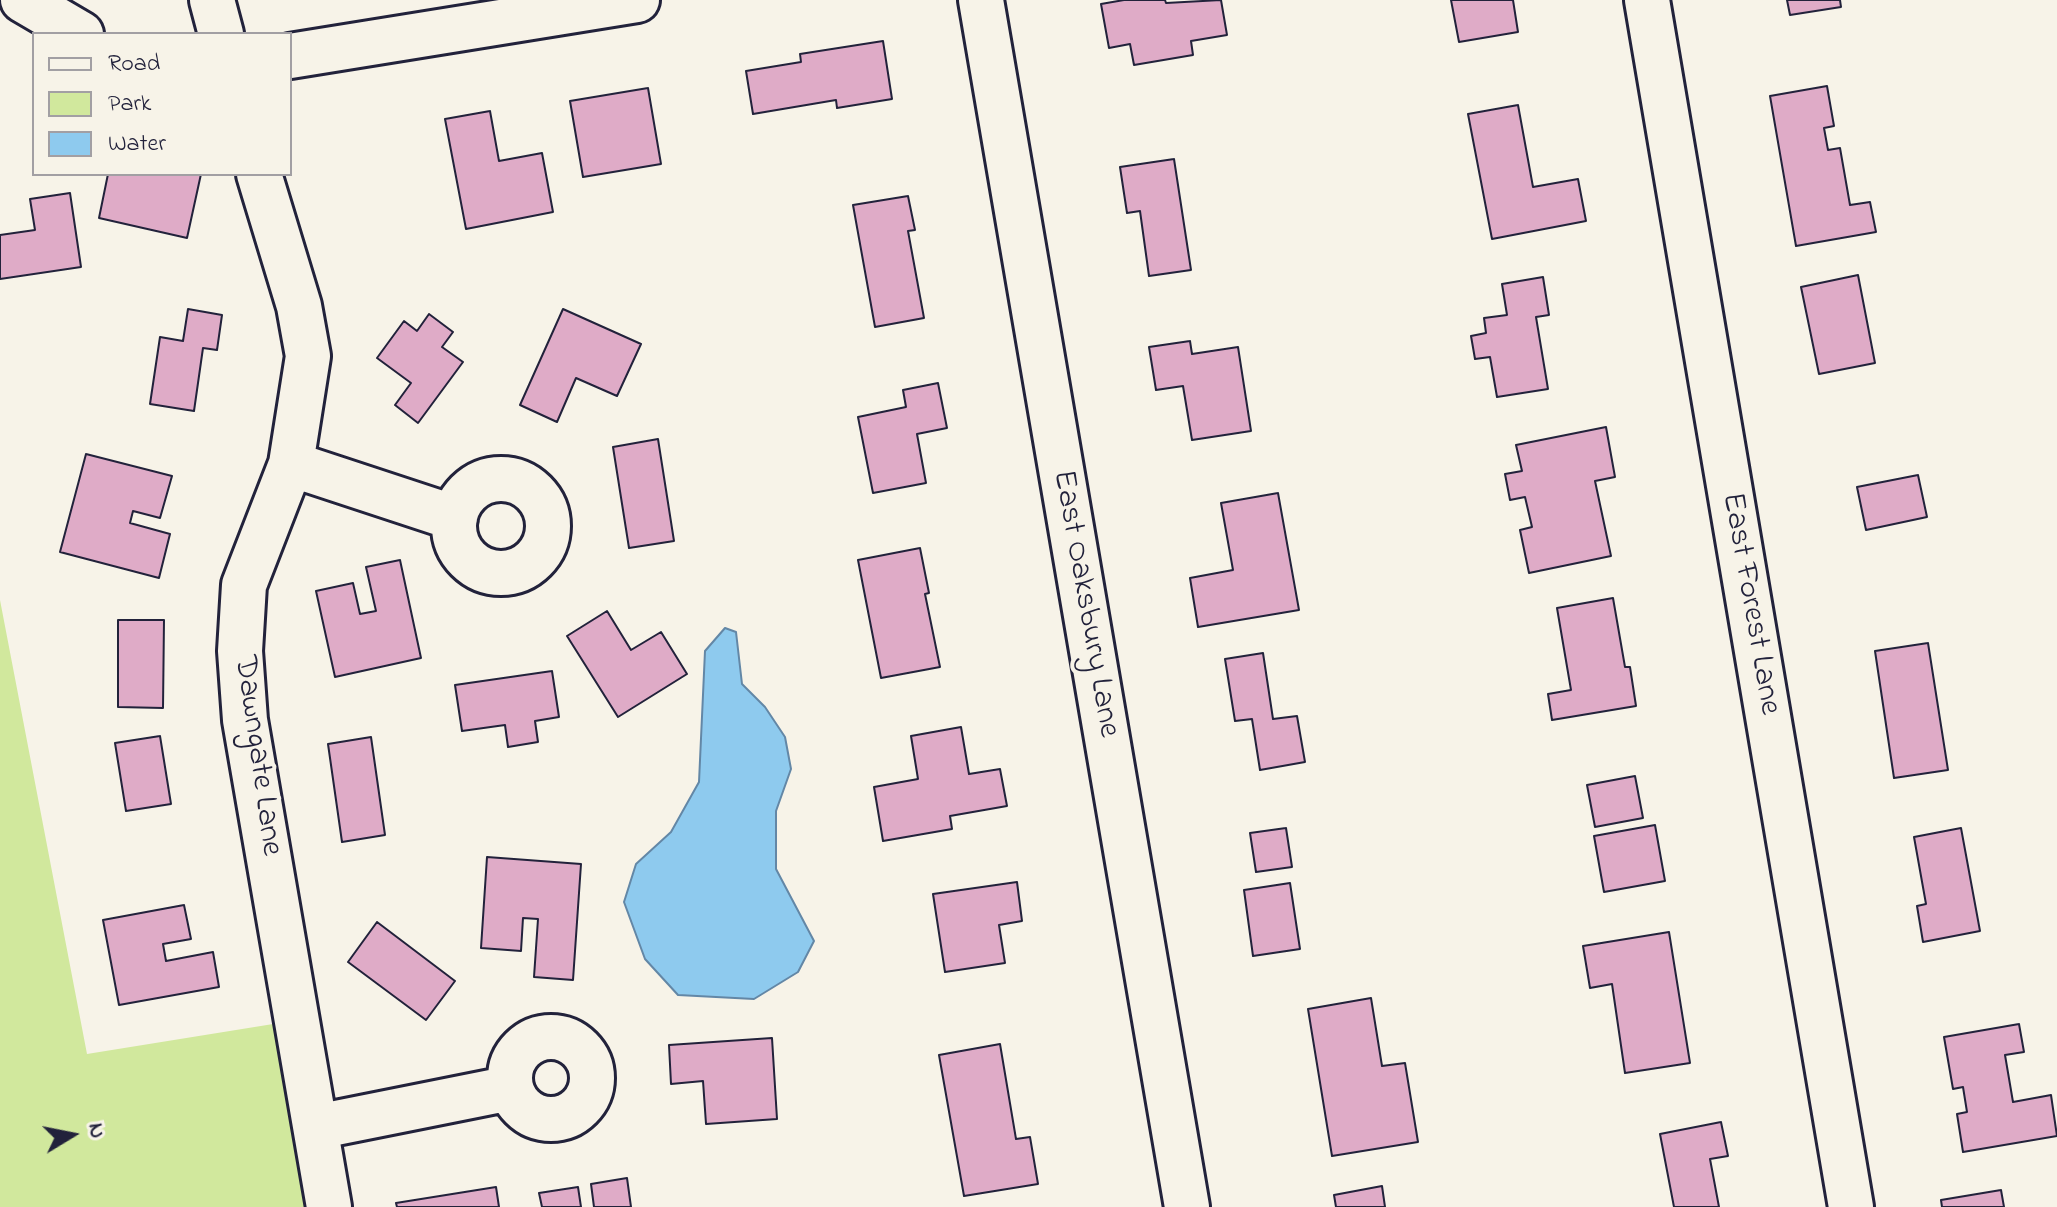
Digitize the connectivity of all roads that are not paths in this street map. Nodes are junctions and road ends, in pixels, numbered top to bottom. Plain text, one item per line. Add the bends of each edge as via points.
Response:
1 (23, 0) edge
2 (212, 0) edge
3 (637, 0) edge
4 (981, 0) edge
5 (1647, 0) edge
6 (467, 14) edge
7 (78, 32) edge
8 (220, 32) edge
9 (292, 56) edge
10 (260, 176) edge
11 (291, 464) junction
12 (455, 518) dead end
13 (511, 1088) dead end
14 (316, 1127) junction
15 (329, 1207) edge
16 (1187, 1207) edge
17 (1851, 1207) edge

1 - 7 street
2 - 8 street
3 - 6 street
4 - 16 street, East Oaksbury Lane
5 - 17 street, East Forest Lane
6 - 9 street
10 - 11 street, Dawngate Lane via 299,306 308,356
11 - 12 street
11 - 14 street, Dawngate Lane via 244,585 240,651 245,720
13 - 14 street
14 - 15 street, Dawngate Lane

